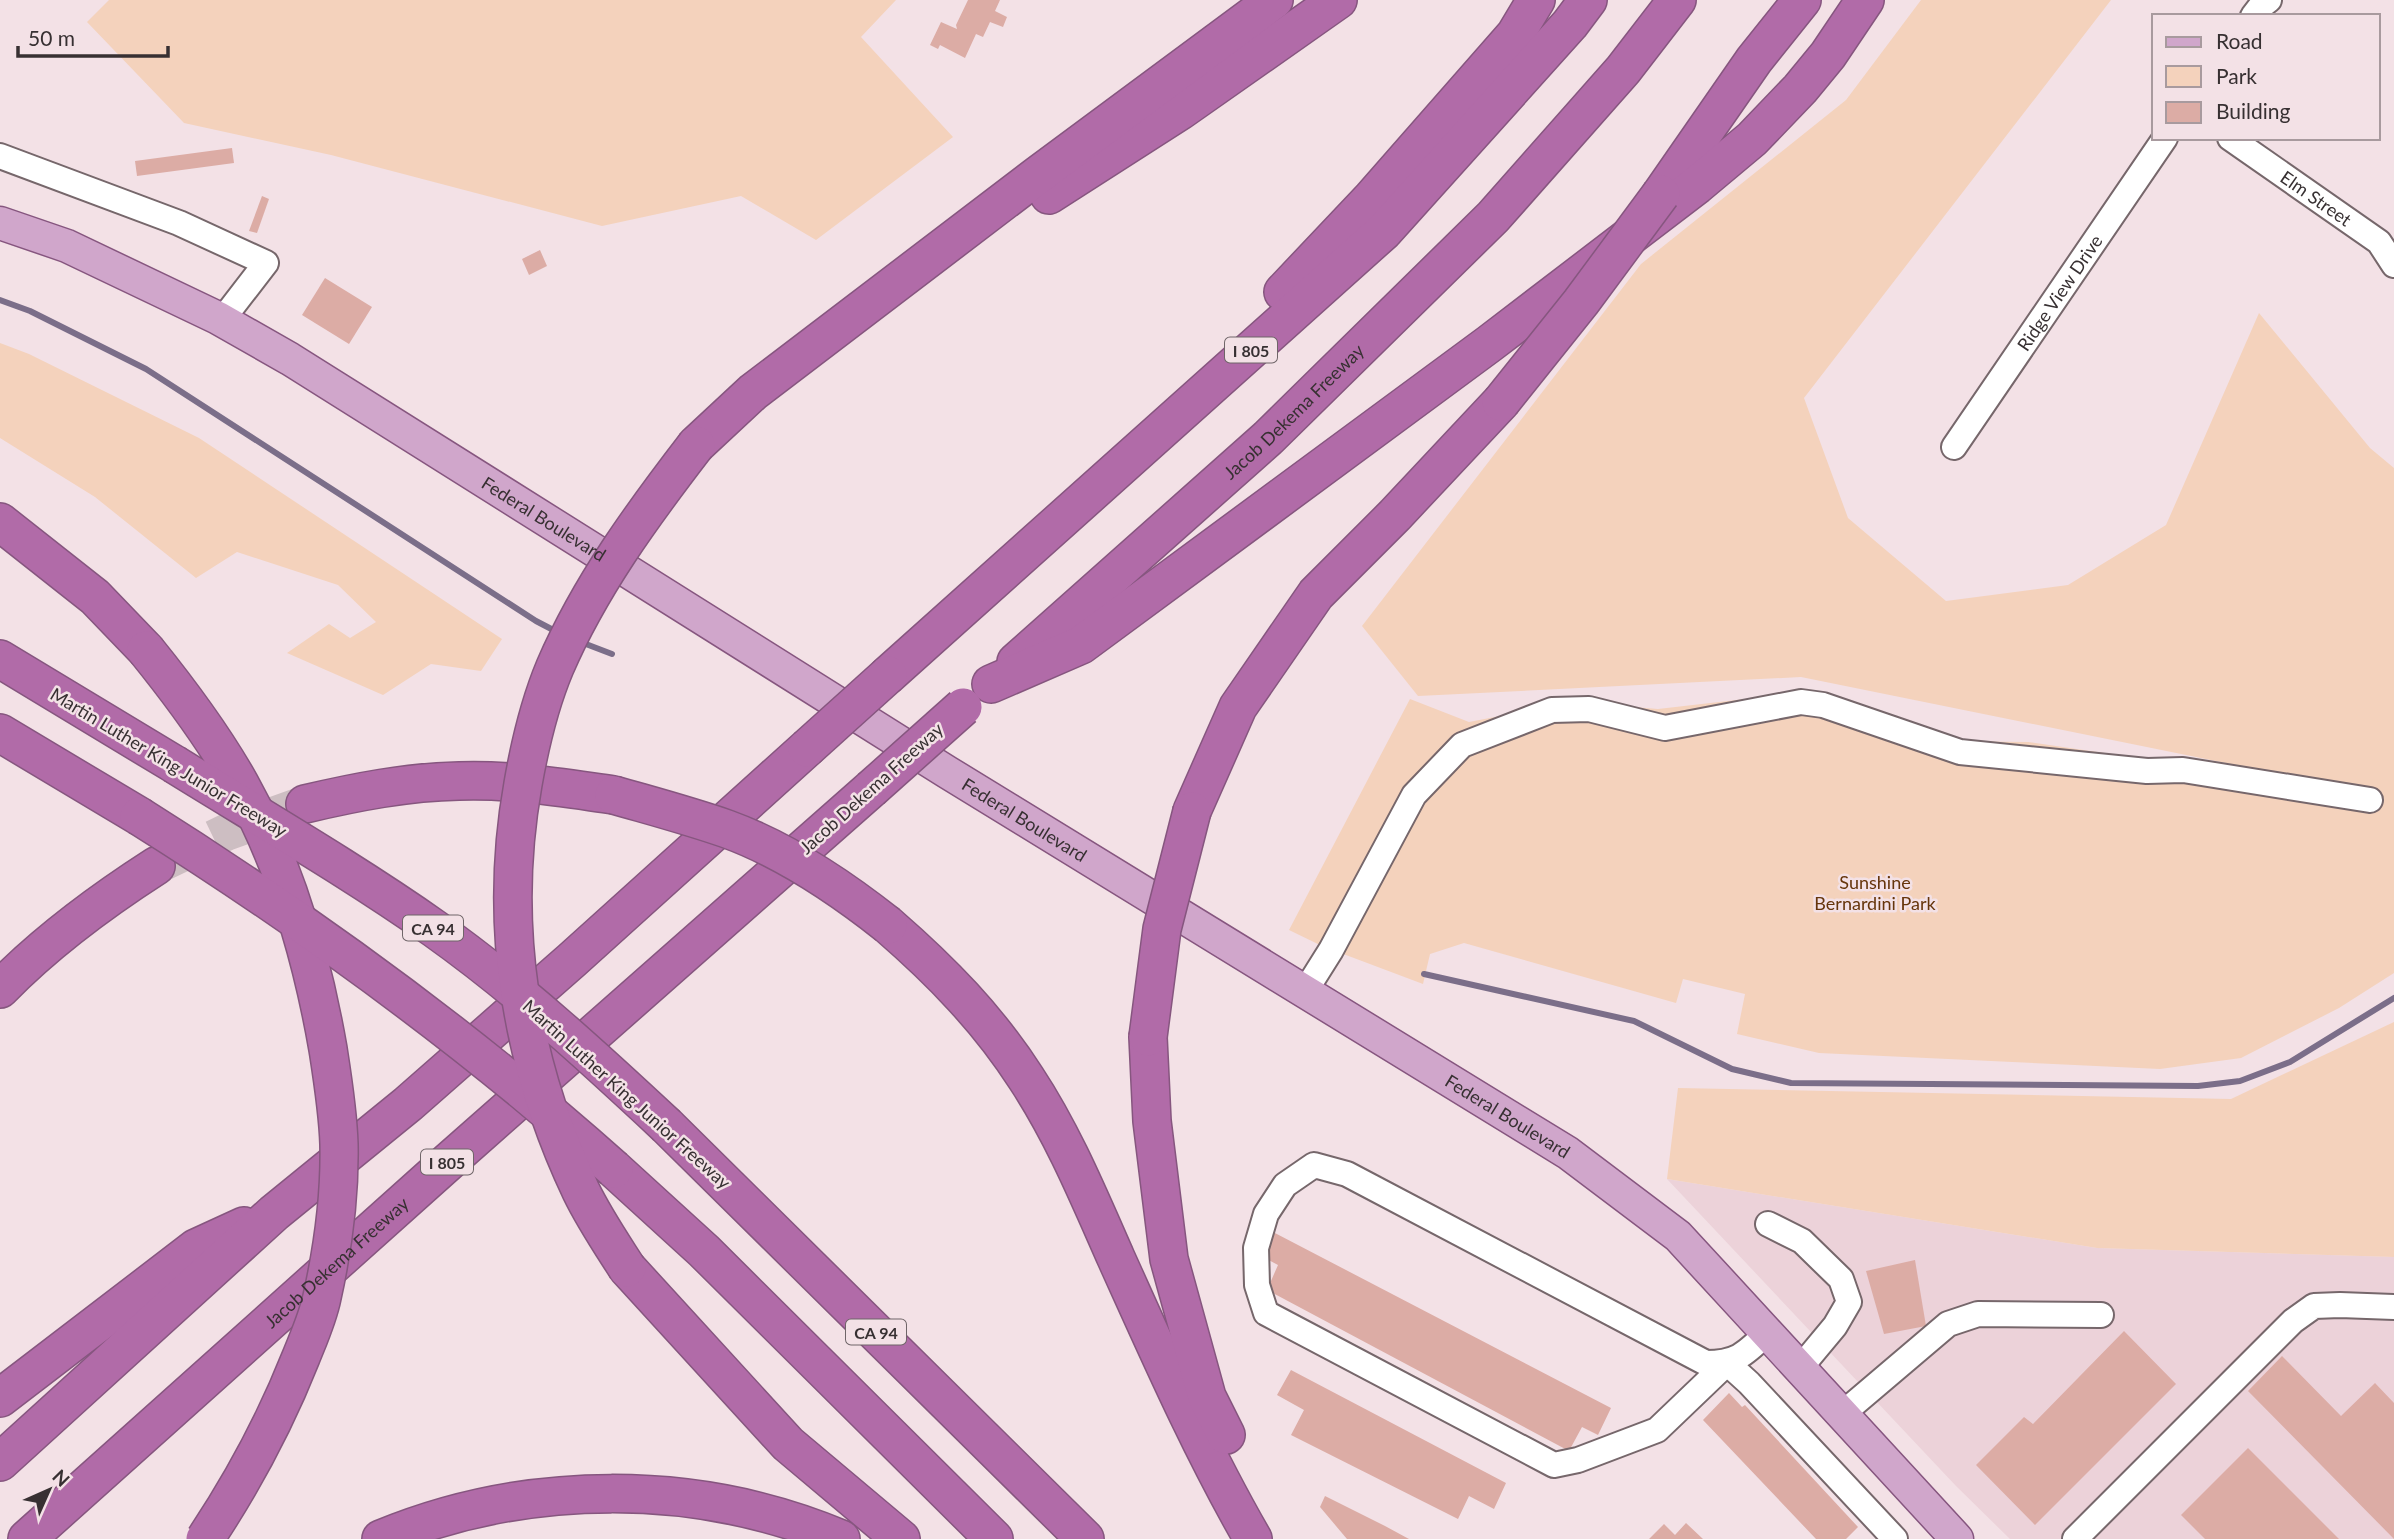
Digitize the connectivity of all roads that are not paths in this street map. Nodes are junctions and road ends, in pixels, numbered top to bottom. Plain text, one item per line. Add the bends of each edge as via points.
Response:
1 (1274, 0) edge
2 (1338, 0) edge
3 (1536, 0) edge
4 (1588, 0) edge
5 (1677, 0) edge
6 (1788, 0) edge
7 (1802, 0) edge
8 (1865, 0) edge
9 (2269, 0) edge
10 (2255, 14) edge
11 (1754, 60) junction
12 (2164, 140) edge
13 (2233, 140) edge
14 (0, 156) edge
15 (0, 223) edge
16 (2394, 265) edge
17 (222, 320) junction
18 (805, 353) junction
19 (1954, 447) dead end
20 (1103, 483) junction
21 (0, 522) edge
22 (0, 659) edge
23 (977, 695) junction
24 (0, 733) edge
25 (2370, 800) dead end
26 (305, 804) tunnel mouth
27 (156, 866) tunnel mouth
28 (0, 989) edge
29 (1304, 993) junction
30 (274, 1213) junction
31 (1768, 1224) dead end
32 (2394, 1307) edge
33 (2101, 1315) dead end
34 (1767, 1333) junction
35 (1727, 1363) junction
36 (1800, 1368) junction
37 (0, 1398) edge
38 (1842, 1414) junction
39 (0, 1462) edge
40 (27, 1539) edge
41 (205, 1539) edge
42 (381, 1539) edge
43 (841, 1539) edge
44 (901, 1539) edge
45 (994, 1539) edge
46 (1084, 1539) edge
47 (1254, 1539) edge
48 (1279, 1539) edge
49 (1895, 1539) edge
50 (1957, 1539) edge
51 (2075, 1539) edge

1 - 18 highway
2 - 18 highway via 1180,111
3 - 20 highway via 1515,35 1372,198
4 - 20 highway, I 805 via 1384,231
5 - 23 highway, Jacob Dekema Freeway / I 805 via 1623,70 1493,217 1268,438
6 - 11 highway
7 - 11 highway
8 - 23 highway via 1800,89 1752,139 1697,185 1081,645
9 - 10 street
11 - 48 highway, bridge via 1661,194 1501,402 1316,594 1238,707 1192,811 1162,929 1148,1037 1152,1121 1169,1259 1207,1397
12 - 19 street, Ridge View Drive
13 - 16 street, Elm Street via 2379,242
14 - 17 street via 178,223 266,263
15 - 17 main road, Federal Boulevard via 67,246
17 - 29 main road, Federal Boulevard
18 - 44 highway, bridge via 753,392 696,445 600,578 575,624 540,708 527,760 515,830 514,941 531,1055 547,1106 582,1192 627,1268 788,1444
20 - 30 highway, I 805, bridge via 572,960 408,1104
21 - 41 highway, bridge via 95,597 146,649 195,715 240,785 282,877 316,985 339,1145 322,1299 269,1429
22 - 46 highway, Martin Luther King Junior Freeway / CA 94, bridge via 346,870 437,931 557,1026 667,1126
23 - 40 highway, Jacob Dekema Freeway / I 805, bridge
24 - 45 highway, bridge via 258,892 398,993 534,1100 704,1251
25 - 29 street via 2183,770 2147,771 1960,752 1823,705 1801,702 1665,728 1589,709 1552,710 1462,745 1414,795
26 - 47 highway, bridge via 407,784 460,781 614,795 729,830 822,877 863,905 921,954 977,1012 1033,1089 1074,1166 1199,1437
27 - 28 highway via 70,926
29 - 34 main road, Federal Boulevard via 1568,1153 1678,1236
30 - 37 highway via 196,1248
30 - 39 highway, I 805
31 - 36 street via 1802,1241 1841,1279 1849,1302
32 - 51 street via 2314,1306 2293,1321
33 - 38 street via 1978,1314 1948,1324
34 - 35 street via 1744,1355
34 - 36 main road, Federal Boulevard
35 - 35 street via 1706,1363 1347,1174 1314,1165 1285,1185 1266,1214 1256,1248 1257,1285 1266,1313 1554,1465 1657,1430
35 - 49 street
36 - 38 main road, Federal Boulevard
38 - 50 main road, Federal Boulevard
42 - 43 highway via 490,1506 620,1493 757,1510

